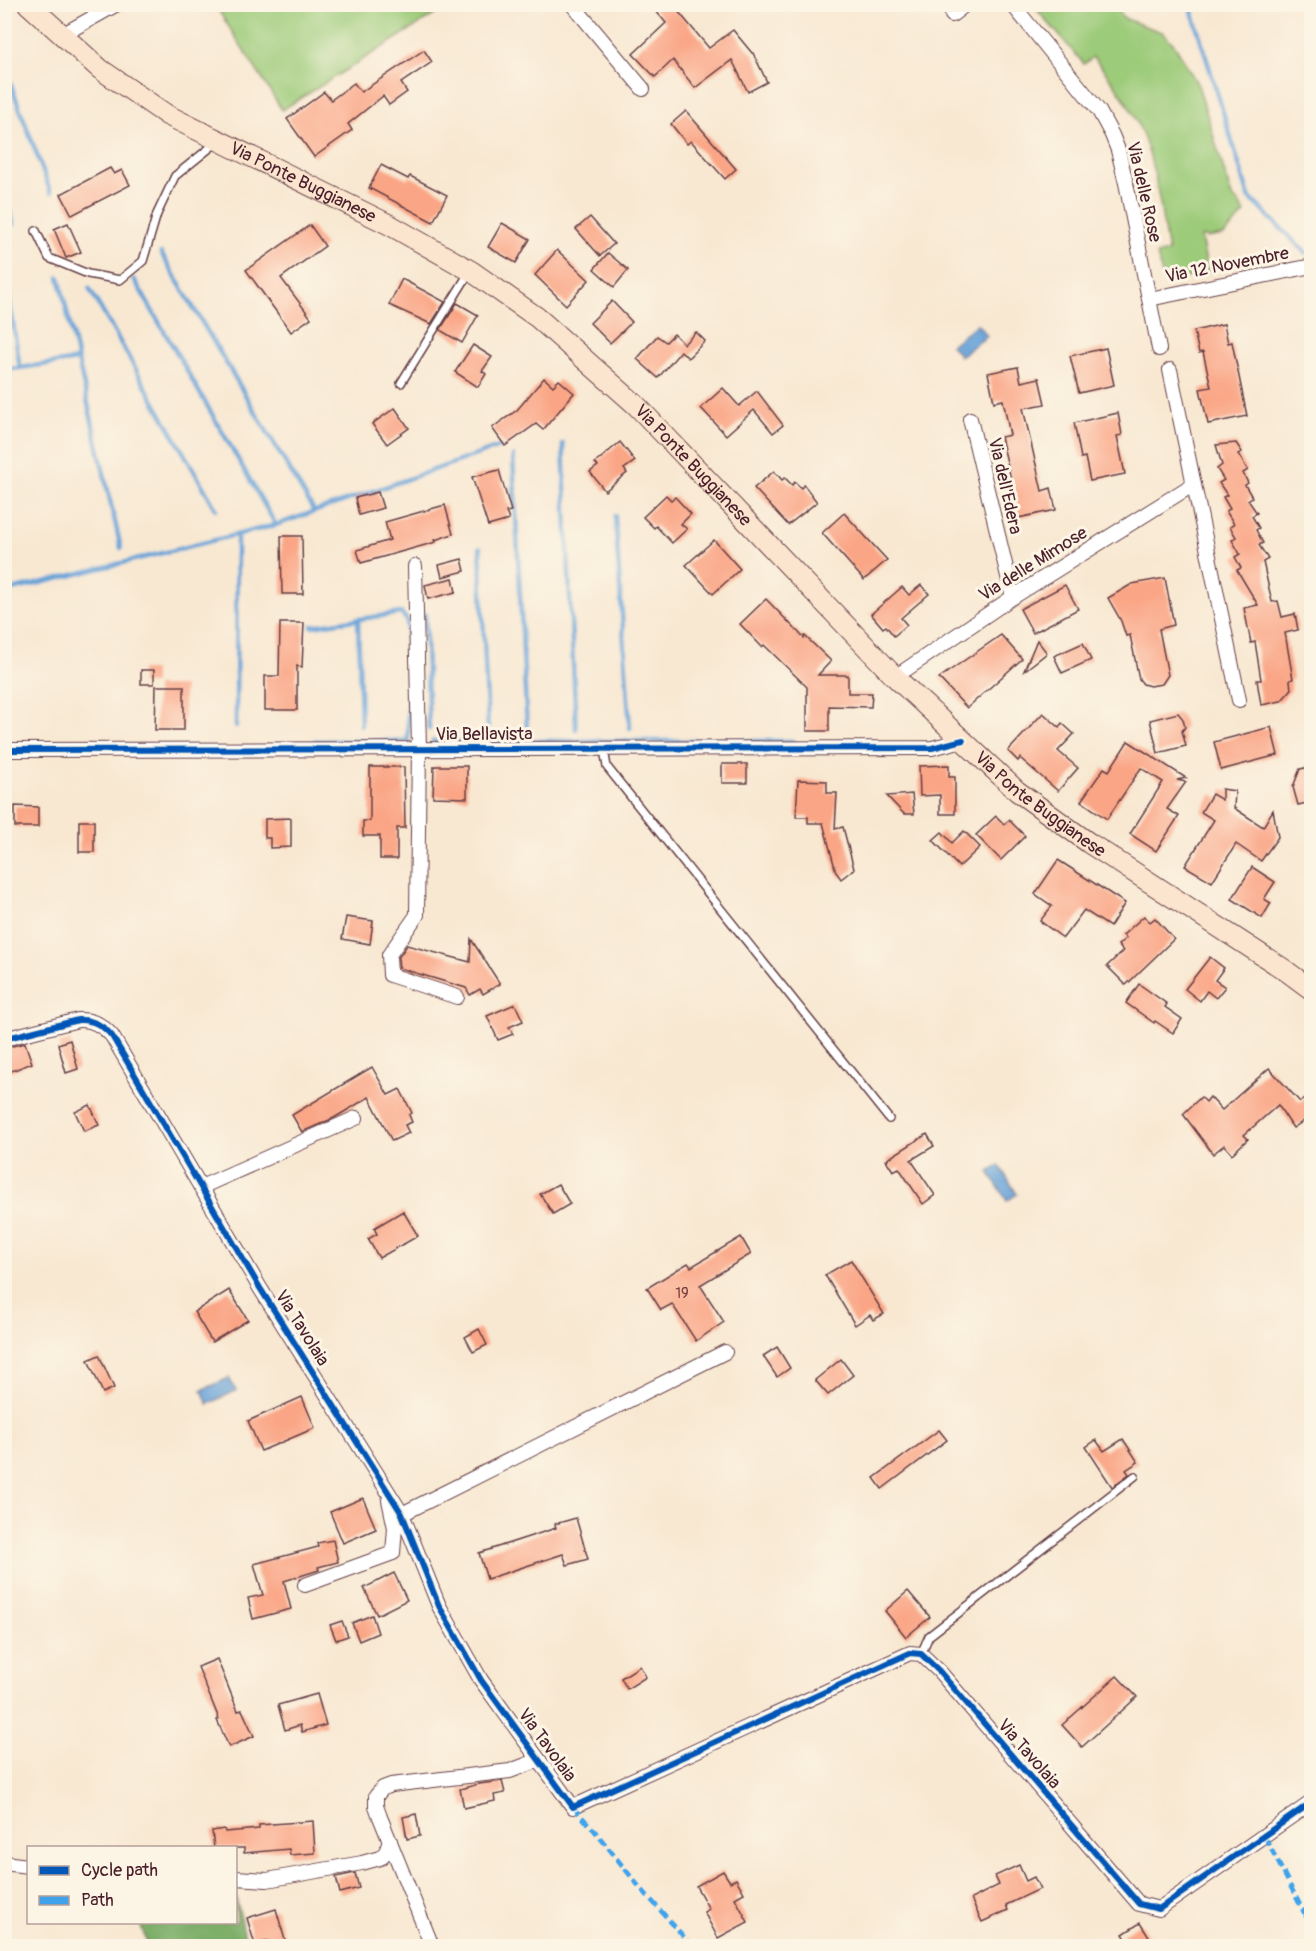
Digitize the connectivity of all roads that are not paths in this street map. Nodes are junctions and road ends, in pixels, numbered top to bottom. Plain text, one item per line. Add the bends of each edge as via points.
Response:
1 (28, 4) edge
2 (117, 4) edge
3 (572, 4) edge
4 (966, 4) edge
5 (1012, 4) edge
6 (952, 15) dead end
7 (62, 35) junction
8 (643, 88) dead end
9 (220, 140) junction
10 (36, 231) dead end
11 (1311, 266) edge
12 (471, 271) junction
13 (1149, 299) junction
14 (1159, 349) dead end
15 (1170, 370) dead end
16 (401, 383) dead end
17 (970, 419) dead end
18 (1194, 484) junction
19 (415, 566) dead end
20 (1013, 597) junction
21 (895, 677) junction
22 (1239, 700) dead end
23 (963, 740) junction
24 (419, 749) junction
25 (604, 749) junction
26 (4, 750) edge
27 (1311, 990) edge
28 (457, 997) dead end
29 (4, 1039) edge
30 (356, 1119) dead end
31 (889, 1119) dead end
32 (201, 1187) junction
33 (725, 1352) dead end
34 (1135, 1476) dead end
35 (387, 1490) junction
36 (402, 1514) junction
37 (305, 1585) dead end
38 (921, 1654) junction
39 (538, 1760) junction
40 (1311, 1802) edge
41 (390, 1841) junction
42 (4, 1863) edge
43 (27, 1866) edge
44 (237, 1878) edge
45 (432, 1947) edge

1 - 7 main road, Via Ponte Buggianese
2 - 7 street
3 - 8 street
4 - 6 street
5 - 13 street, Via delle Rose via 1092,102 1112,135 1123,166
7 - 9 main road, Via Ponte Buggianese via 137,95
9 - 10 lane via 175,176 157,214 143,261 120,280 88,274 49,258
9 - 12 main road, Via Ponte Buggianese via 390,225
11 - 13 street, Via 12 Novembre
12 - 16 lane
12 - 21 main road, Via Ponte Buggianese via 537,318 636,405
13 - 14 street, Via delle Rose
15 - 18 street
17 - 20 street, Via dell'Edera
18 - 20 street, Via delle Mimose
18 - 22 street
19 - 24 street
20 - 21 street, Via delle Mimose
21 - 23 main road, Via Ponte Buggianese
23 - 25 street, Via Bellavista via 932,748
23 - 27 main road, Via Ponte Buggianese via 1017,791 1089,843
24 - 25 street, Via Bellavista
24 - 26 street, Via Bellavista
24 - 28 street via 417,915 389,955 390,975
25 - 31 lane via 607,767
29 - 32 street, Via Tavolaia via 78,1020 101,1026 112,1035
30 - 32 street
32 - 35 street, Via Tavolaia
33 - 36 street
34 - 38 lane via 929,1636
35 - 36 street, Via Tavolaia
35 - 37 street via 395,1528 393,1553
36 - 39 street, Via Tavolaia via 439,1606 482,1680
38 - 39 street, Via Tavolaia via 910,1653 573,1807
38 - 40 street, Via Tavolaia via 1138,1904 1159,1909
39 - 41 street via 510,1771 383,1788 376,1796 376,1806
41 - 44 street via 380,1858 362,1863 267,1880
41 - 45 street
42 - 43 street

